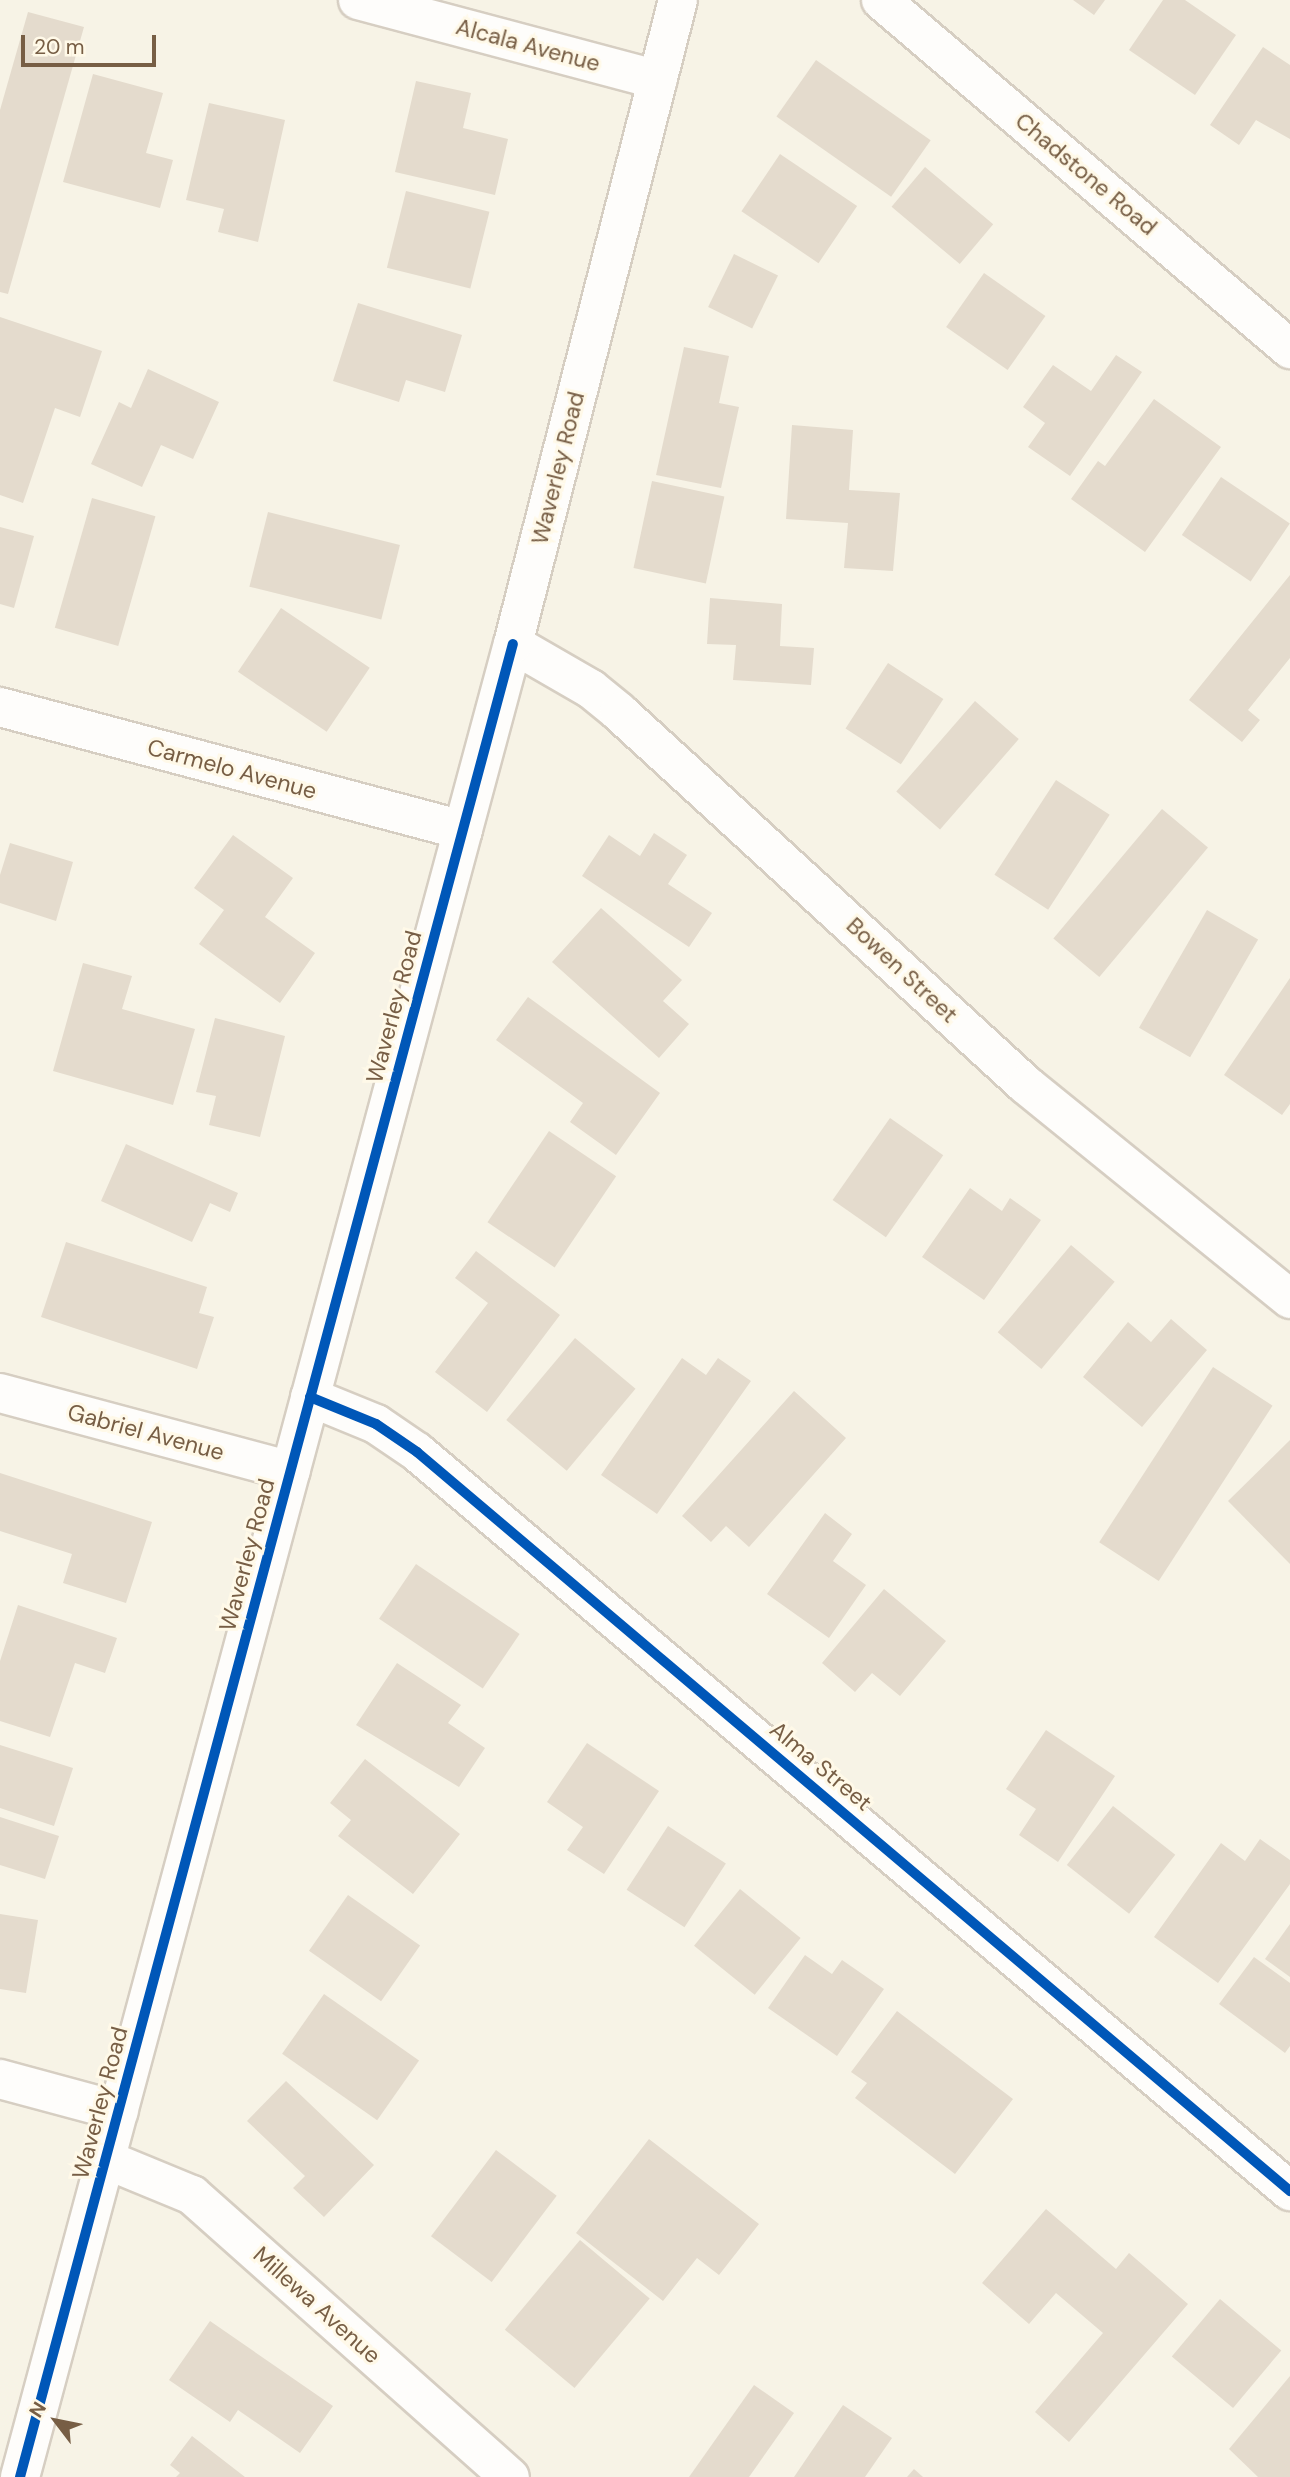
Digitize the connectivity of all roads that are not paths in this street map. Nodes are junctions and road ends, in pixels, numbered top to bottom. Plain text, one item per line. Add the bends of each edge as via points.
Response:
1 (358, 0) edge
2 (678, 0) edge
3 (881, 0) edge
4 (658, 80) junction
5 (1290, 349) edge
6 (513, 643) junction
7 (0, 707) edge
8 (463, 830) junction
9 (1290, 1299) edge
10 (0, 1393) edge
11 (310, 1397) junction
12 (292, 1471) junction
13 (0, 2079) edge
14 (120, 2110) junction
15 (107, 2160) junction
16 (1290, 2191) edge
17 (20, 2477) edge
18 (510, 2477) edge

1 - 4 street, Alcala Avenue
2 - 4 street, Waverley Road
3 - 5 street, Chadstone Road
4 - 6 street, Waverley Road
6 - 8 street, Waverley Road
6 - 9 street, Bowen Street via 591,689 619,712 1026,1085
7 - 8 street, Carmelo Avenue
8 - 11 street, Waverley Road
10 - 12 street, Gabriel Avenue
11 - 12 street, Waverley Road
11 - 16 street, Alma Street via 376,1424 417,1452
12 - 14 street, Waverley Road
13 - 14 street
14 - 15 street, Waverley Road
15 - 17 street, Waverley Road
15 - 18 street, Millewa Avenue via 192,2195

